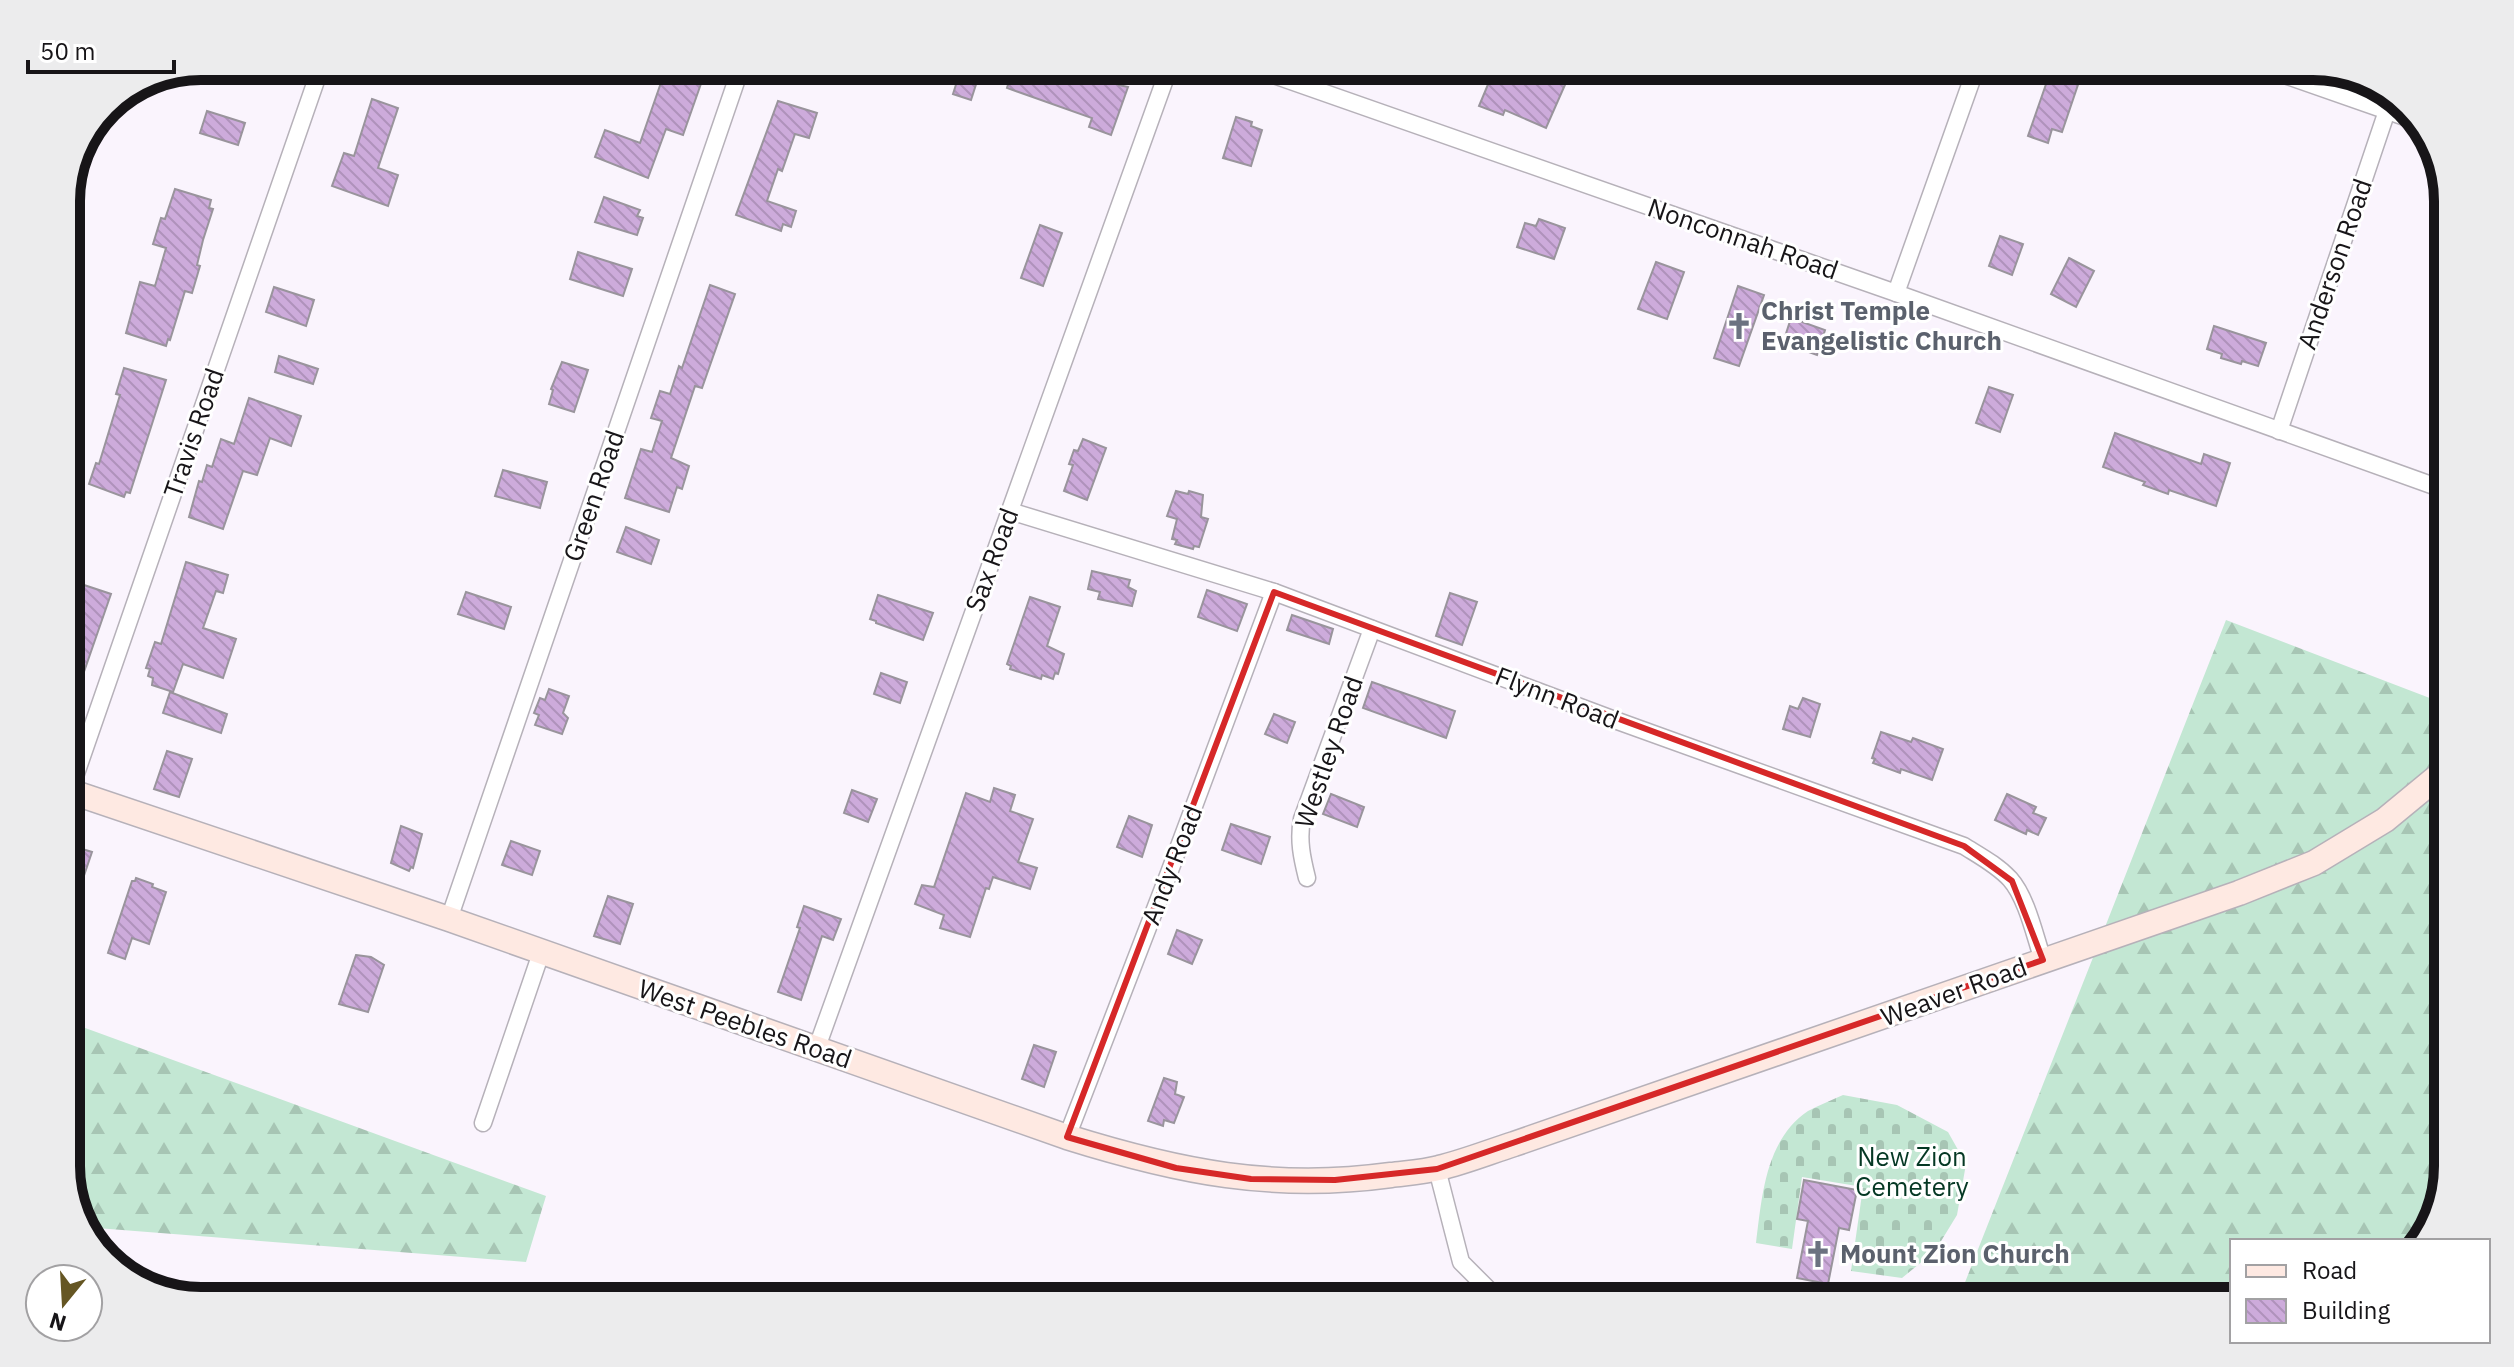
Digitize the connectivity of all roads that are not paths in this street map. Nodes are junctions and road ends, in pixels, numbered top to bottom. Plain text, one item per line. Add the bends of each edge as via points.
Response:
1 (316, 80) edge
2 (737, 80) edge
3 (1165, 80) edge
4 (1288, 80) edge
5 (1972, 80) edge
6 (2307, 80) edge
7 (2383, 102) edge
8 (2388, 106) edge
9 (1896, 293) junction
10 (2279, 431) junction
11 (2434, 486) edge
12 (1010, 511) junction
13 (1274, 592) junction
14 (1372, 629) junction
15 (80, 757) edge
16 (2434, 780) edge
17 (80, 795) edge
18 (1307, 878) dead end
19 (449, 919) junction
20 (541, 953) junction
21 (2043, 960) junction
22 (816, 1050) junction
23 (483, 1123) dead end
24 (1067, 1137) junction
25 (1437, 1169) junction
26 (1486, 1287) edge

1 - 15 street, Travis Road
2 - 19 street, Green Road
3 - 12 street, Sax Road
4 - 9 street, Nonconnah Road
5 - 9 street
6 - 7 street
8 - 10 street, Anderson Road
9 - 10 street, Nonconnah Road
10 - 11 street, Nonconnah Road
12 - 13 street, Flynn Road
12 - 22 street, Sax Road
13 - 14 street, Flynn Road
13 - 24 street, Andy Road
14 - 18 street, Westley Road via 1302,819 1299,832
14 - 21 street, Flynn Road via 1964,846 2012,881
16 - 21 main road, Weaver Road via 2385,820 2314,863
17 - 19 main road, West Peebles Road
19 - 20 main road, West Peebles Road
20 - 22 main road, West Peebles Road
20 - 23 street
21 - 25 main road, Weaver Road
22 - 24 main road, West Peebles Road
24 - 25 main road, West Peebles Road via 1161,1164 1251,1179 1373,1178
25 - 26 street via 1461,1262

